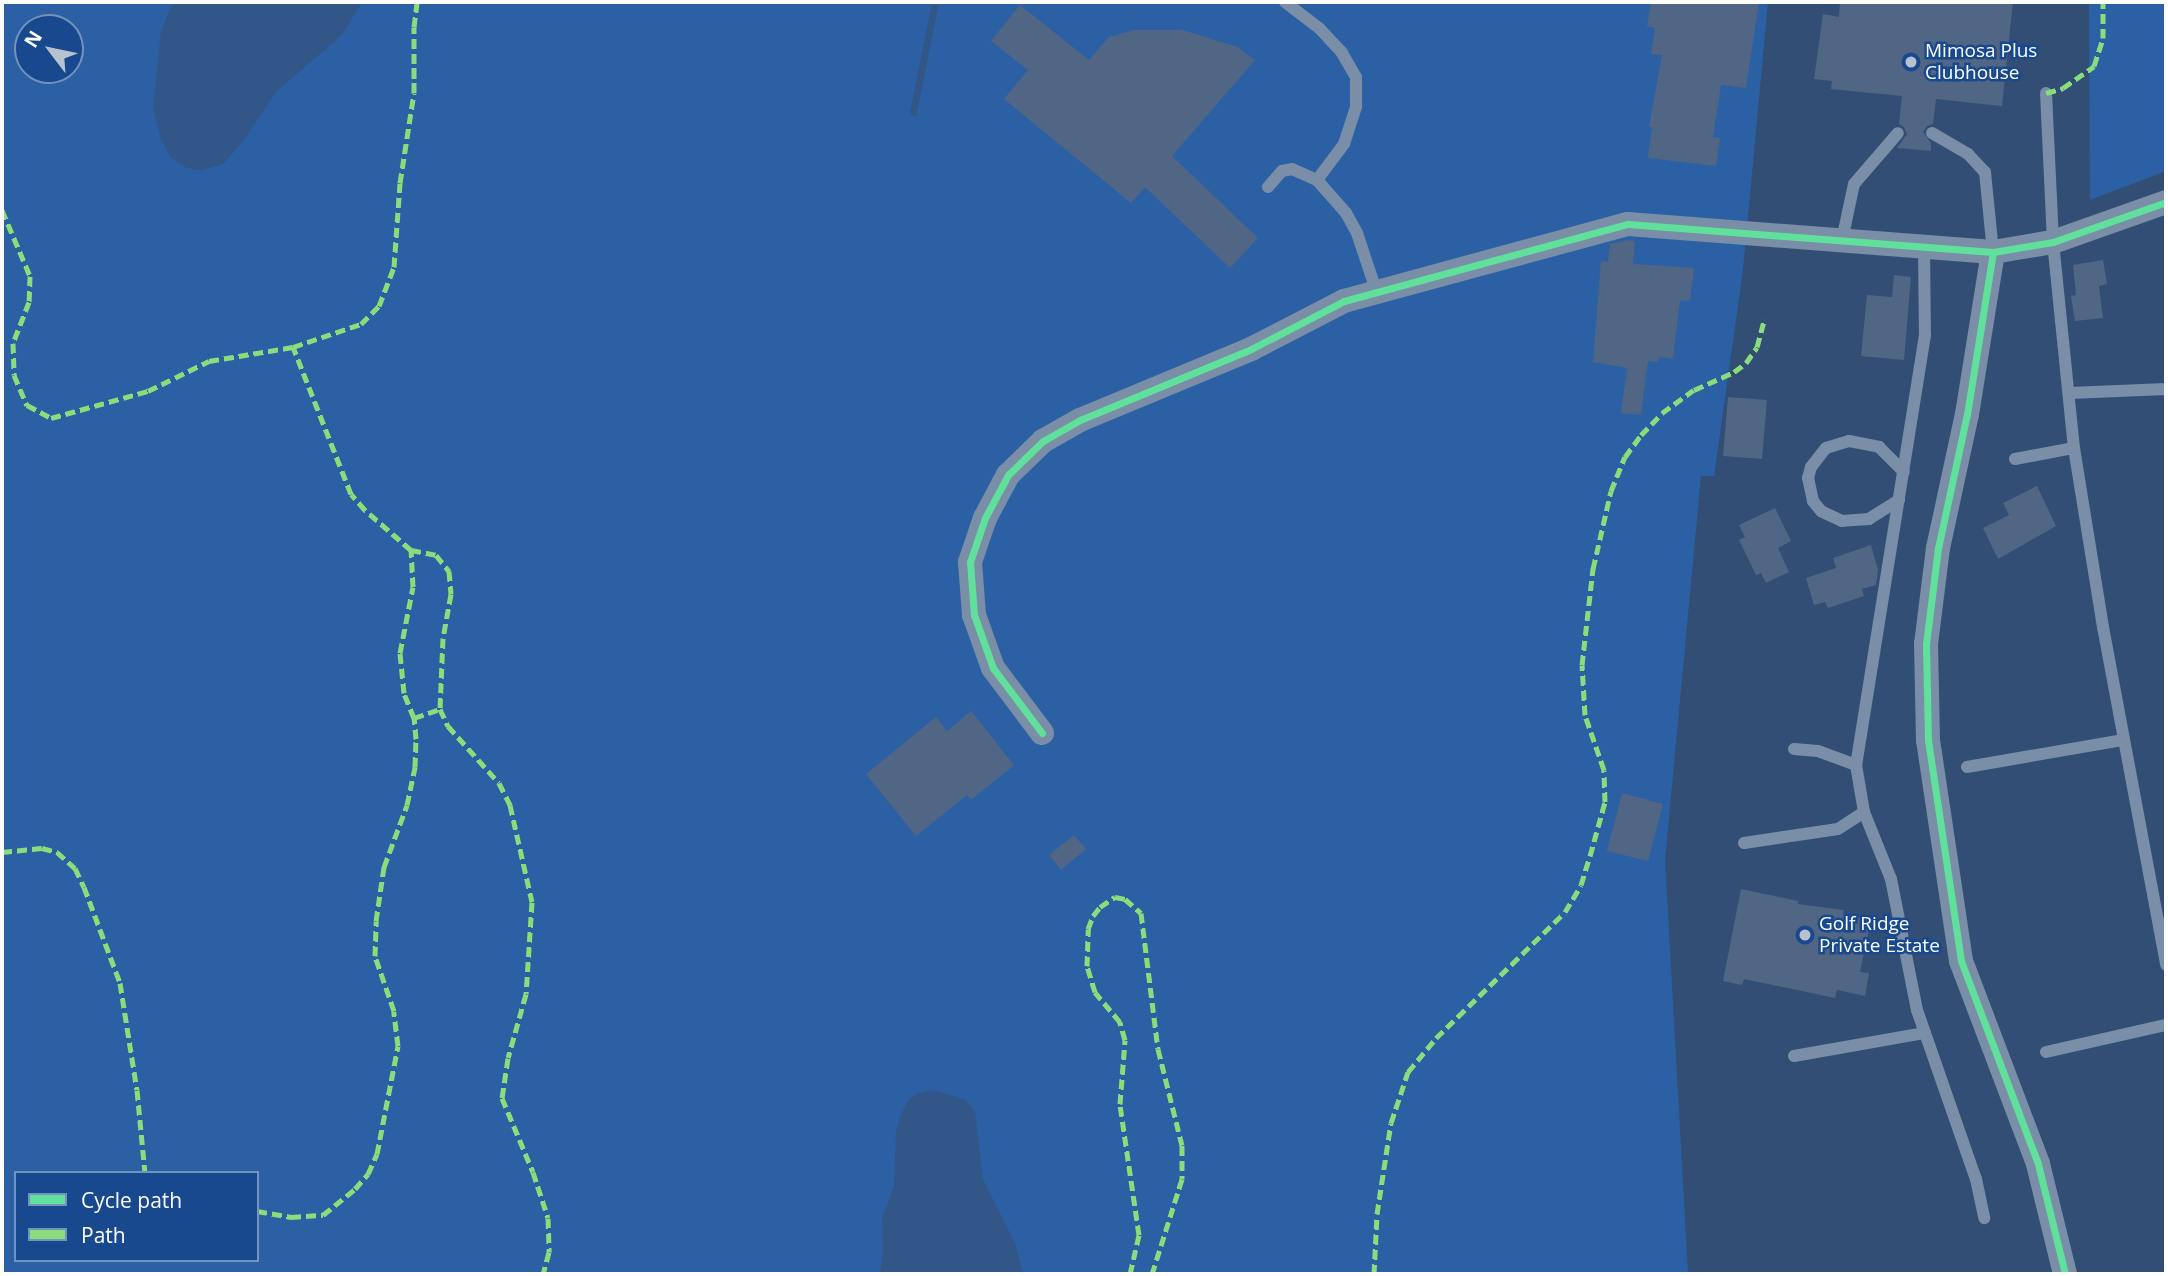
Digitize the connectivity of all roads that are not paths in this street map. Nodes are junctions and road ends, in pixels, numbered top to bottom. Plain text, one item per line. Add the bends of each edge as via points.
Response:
1 (1285, 2) edge
2 (2046, 93) dead end
3 (1898, 133) dead end
4 (1932, 133) dead end
5 (1317, 180) junction
6 (1268, 187) dead end
7 (2166, 202) edge
8 (1842, 240) junction
9 (2053, 242) junction
10 (1924, 247) junction
11 (1993, 252) junction
12 (1376, 290) junction
13 (2166, 389) edge
14 (2070, 393) junction
15 (2074, 448) junction
16 (2015, 459) dead end
17 (1904, 472) junction
18 (1899, 500) junction
19 (1042, 733) dead end
20 (2124, 740) junction
21 (1794, 750) dead end
22 (1856, 765) junction
23 (1967, 767) dead end
24 (1864, 812) junction
25 (1744, 843) dead end
26 (2166, 964) edge
27 (2166, 1025) edge
28 (1925, 1034) junction
29 (2046, 1052) dead end
30 (1794, 1056) dead end
31 (1984, 1218) dead end
32 (2065, 1274) edge

1 - 5 lane via 1320,29 1356,77 1356,107 1344,144
2 - 9 lane
3 - 8 lane via 1854,184
4 - 11 lane via 1968,154 1985,172
5 - 6 lane via 1292,169 1282,171
5 - 12 lane via 1357,233
7 - 9 street
8 - 10 street
8 - 12 street via 1628,224
9 - 11 street
9 - 14 lane
10 - 11 street
10 - 17 lane via 1926,335
11 - 32 street via 1967,414 1938,548 1926,644 1928,740 1961,961 2038,1164
12 - 19 street via 1343,301 1251,349 1080,420 1043,440 1008,475 985,518 970,562 974,615 993,668
13 - 14 lane
14 - 15 lane
15 - 16 lane
15 - 20 lane
17 - 18 lane
17 - 18 lane via 1879,447 1849,441 1826,448 1808,478 1813,501 1821,511 1842,521 1869,519
18 - 22 lane
20 - 23 lane
20 - 26 lane
21 - 22 lane via 1818,751
22 - 24 lane
24 - 25 lane via 1838,829
24 - 28 lane via 1891,879
27 - 29 lane
28 - 30 lane
28 - 31 lane via 1972,1168

